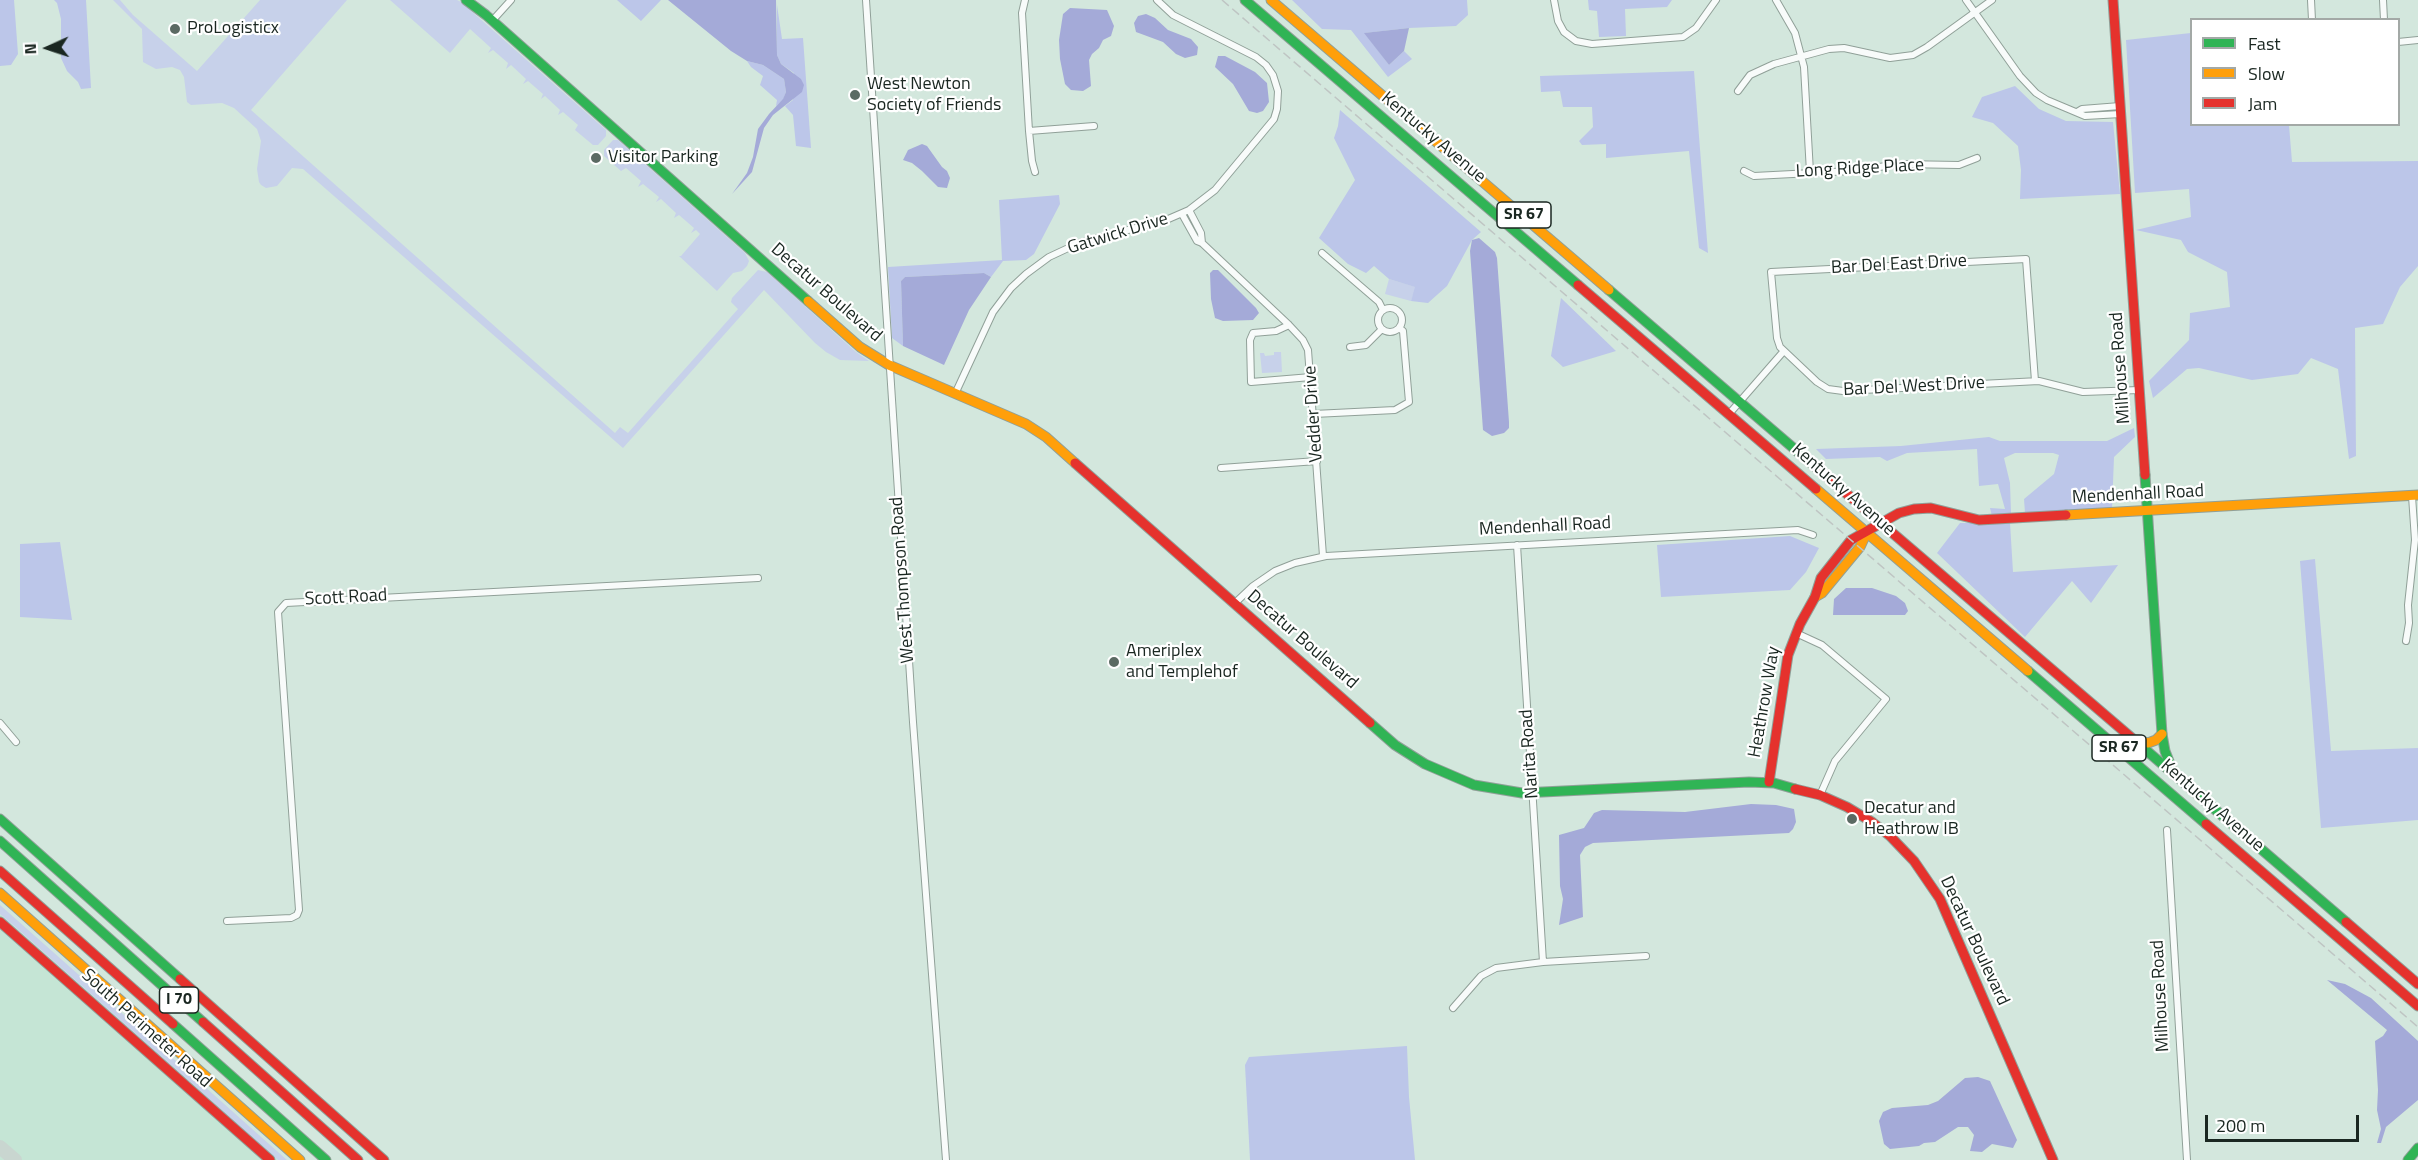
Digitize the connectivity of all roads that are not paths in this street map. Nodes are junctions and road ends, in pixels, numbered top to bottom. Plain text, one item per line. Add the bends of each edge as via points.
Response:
1 (466, 0) edge
2 (511, 0) edge
3 (866, 0) edge
4 (1025, 0) edge
5 (1157, 0) edge
6 (1245, 0) edge
7 (1271, 0) edge
8 (1554, 0) edge
9 (1716, 0) edge
10 (1776, 0) edge
11 (1966, 0) edge
12 (1992, 0) edge
13 (2113, 0) edge
14 (2311, 0) edge
15 (2383, 0) edge
16 (1975, 12) junction
17 (2312, 18) edge
18 (2384, 18) edge
19 (492, 21) junction
20 (2418, 40) edge
21 (2400, 42) edge
22 (1802, 55) junction
23 (1738, 92) dead end
24 (2121, 110) junction
25 (1094, 126) dead end
26 (1029, 131) junction
27 (1977, 158) dead end
28 (1744, 171) dead end
29 (1035, 172) dead end
30 (1810, 172) junction
31 (1185, 212) junction
32 (1322, 253) dead end
33 (1383, 310) junction
34 (1289, 325) junction
35 (1400, 328) junction
36 (1381, 330) junction
37 (1350, 346) dead end
38 (1783, 352) junction
39 (889, 365) junction
40 (1311, 377) junction
41 (2035, 381) junction
42 (2139, 390) junction
43 (955, 394) junction
44 (1740, 402) junction
45 (1314, 414) junction
46 (1729, 414) junction
47 (1317, 461) junction
48 (1221, 468) dead end
49 (2415, 495) edge
50 (2147, 511) junction
51 (1882, 522) junction
52 (1867, 532) junction
53 (1814, 535) dead end
54 (1517, 545) junction
55 (1323, 556) junction
56 (758, 578) dead end
57 (1235, 603) junction
58 (1796, 633) junction
59 (2406, 641) dead end
60 (0, 723) edge
61 (2162, 734) junction
62 (2133, 738) junction
63 (16, 741) dead end
64 (2174, 773) junction
65 (1769, 782) junction
66 (1532, 793) junction
67 (1820, 795) junction
68 (0, 819) edge
69 (2167, 830) dead end
70 (0, 841) edge
71 (0, 871) edge
72 (0, 893) edge
73 (227, 921) dead end
74 (0, 922) edge
75 (1646, 956) dead end
76 (1543, 962) junction
77 (2418, 984) edge
78 (2418, 1006) edge
79 (1453, 1008) dead end
80 (2418, 1148) edge
81 (270, 1160) edge
82 (300, 1160) edge
83 (326, 1160) edge
84 (358, 1160) edge
85 (384, 1160) edge
86 (946, 1160) edge
87 (2053, 1160) edge
88 (2187, 1160) edge
89 (2408, 1160) edge

1 - 19 main road, Decatur Boulevard
2 - 19 street
3 - 39 street, West Thompson Road
4 - 26 street via 1022,13
5 - 31 street, Gatwick Drive via 1173,15 1259,59 1273,75 1278,91 1277,109 1270,124 1215,190
6 - 46 main road, Kentucky Avenue / SR 67
7 - 44 main road, Kentucky Avenue / SR 67
8 - 9 street via 1562,28 1570,37 1586,44 1677,39 1695,29
10 - 22 street via 1795,33
11 - 16 street
12 - 16 street
13 - 24 main road, Milhouse Road
14 - 17 street
15 - 18 street
16 - 22 street via 1927,47 1906,57 1887,58 1839,48
16 - 24 street via 2028,85 2047,100 2077,112
19 - 39 main road, Decatur Boulevard via 849,338
20 - 21 street
22 - 23 street via 1750,75
22 - 30 street
24 - 42 main road, Milhouse Road
25 - 26 street
26 - 29 street
27 - 30 street, Long Ridge Place via 1959,165 1900,164
28 - 30 street, Long Ridge Place via 1754,176
31 - 34 street, Vedder Drive via 1201,233 1202,243
31 - 43 street, Gatwick Drive via 1079,243 1034,267 993,312
32 - 33 street via 1379,302
33 - 35 street via 1397,310
33 - 36 street via 1377,319
34 - 40 street, Vedder Drive via 1308,350
34 - 40 street via 1276,331 1253,333 1251,382
35 - 36 street via 1389,333
35 - 45 street via 1408,402 1395,410
36 - 37 street via 1366,345
38 - 41 street, Bar Del West Drive via 1819,384 1836,391
38 - 41 street, Bar Del East Drive via 1777,338 1772,272 2026,258
38 - 44 street
39 - 43 main road, Decatur Boulevard
39 - 86 street, West Thompson Road
40 - 45 street, Vedder Drive
41 - 42 street, Bar Del West Drive via 2084,393
42 - 50 main road, Milhouse Road
43 - 57 main road, Decatur Boulevard via 1026,424 1051,440
44 - 46 street
44 - 51 main road, Kentucky Avenue / SR 67
45 - 47 street, Vedder Drive
46 - 52 main road, Kentucky Avenue / SR 67
47 - 48 street
47 - 55 street, Vedder Drive
49 - 50 main road, Mendenhall Road
49 - 59 street
50 - 51 main road, Mendenhall Road via 1978,520 1931,508 1899,513
50 - 61 main road, Milhouse Road
51 - 52 main road, Mendenhall Road
51 - 62 main road, Kentucky Avenue / SR 67
52 - 58 main road, Heathrow Way via 1860,547 1815,597
52 - 78 main road, Kentucky Avenue / SR 67
53 - 54 street, Mendenhall Road via 1798,530
54 - 55 street, Mendenhall Road
54 - 66 street, Narita Road
55 - 57 street, Mendenhall Road via 1278,569
56 - 73 street, Scott Road via 286,603 278,612 300,910 291,918
57 - 66 main road, Decatur Boulevard via 1411,756 1474,785
58 - 65 main road, Heathrow Way via 1783,675
58 - 67 street via 1822,645 1887,699 1835,760
60 - 63 street
61 - 62 main road via 2148,743
61 - 64 main road, Milhouse Road
62 - 64 main road, Kentucky Avenue / SR 67
64 - 77 main road, Kentucky Avenue / SR 67
65 - 66 main road, Decatur Boulevard
65 - 67 main road, Decatur Boulevard
66 - 76 street, Narita Road
67 - 87 main road, Decatur Boulevard via 1881,829 1907,852 1928,879 1945,909
68 - 85 main road
69 - 88 street, Milhouse Road
70 - 84 main road, I 70
71 - 83 main road, I 70
72 - 82 main road
74 - 81 main road, South Perimeter Road
75 - 76 street
76 - 79 street via 1488,972
80 - 89 main road

